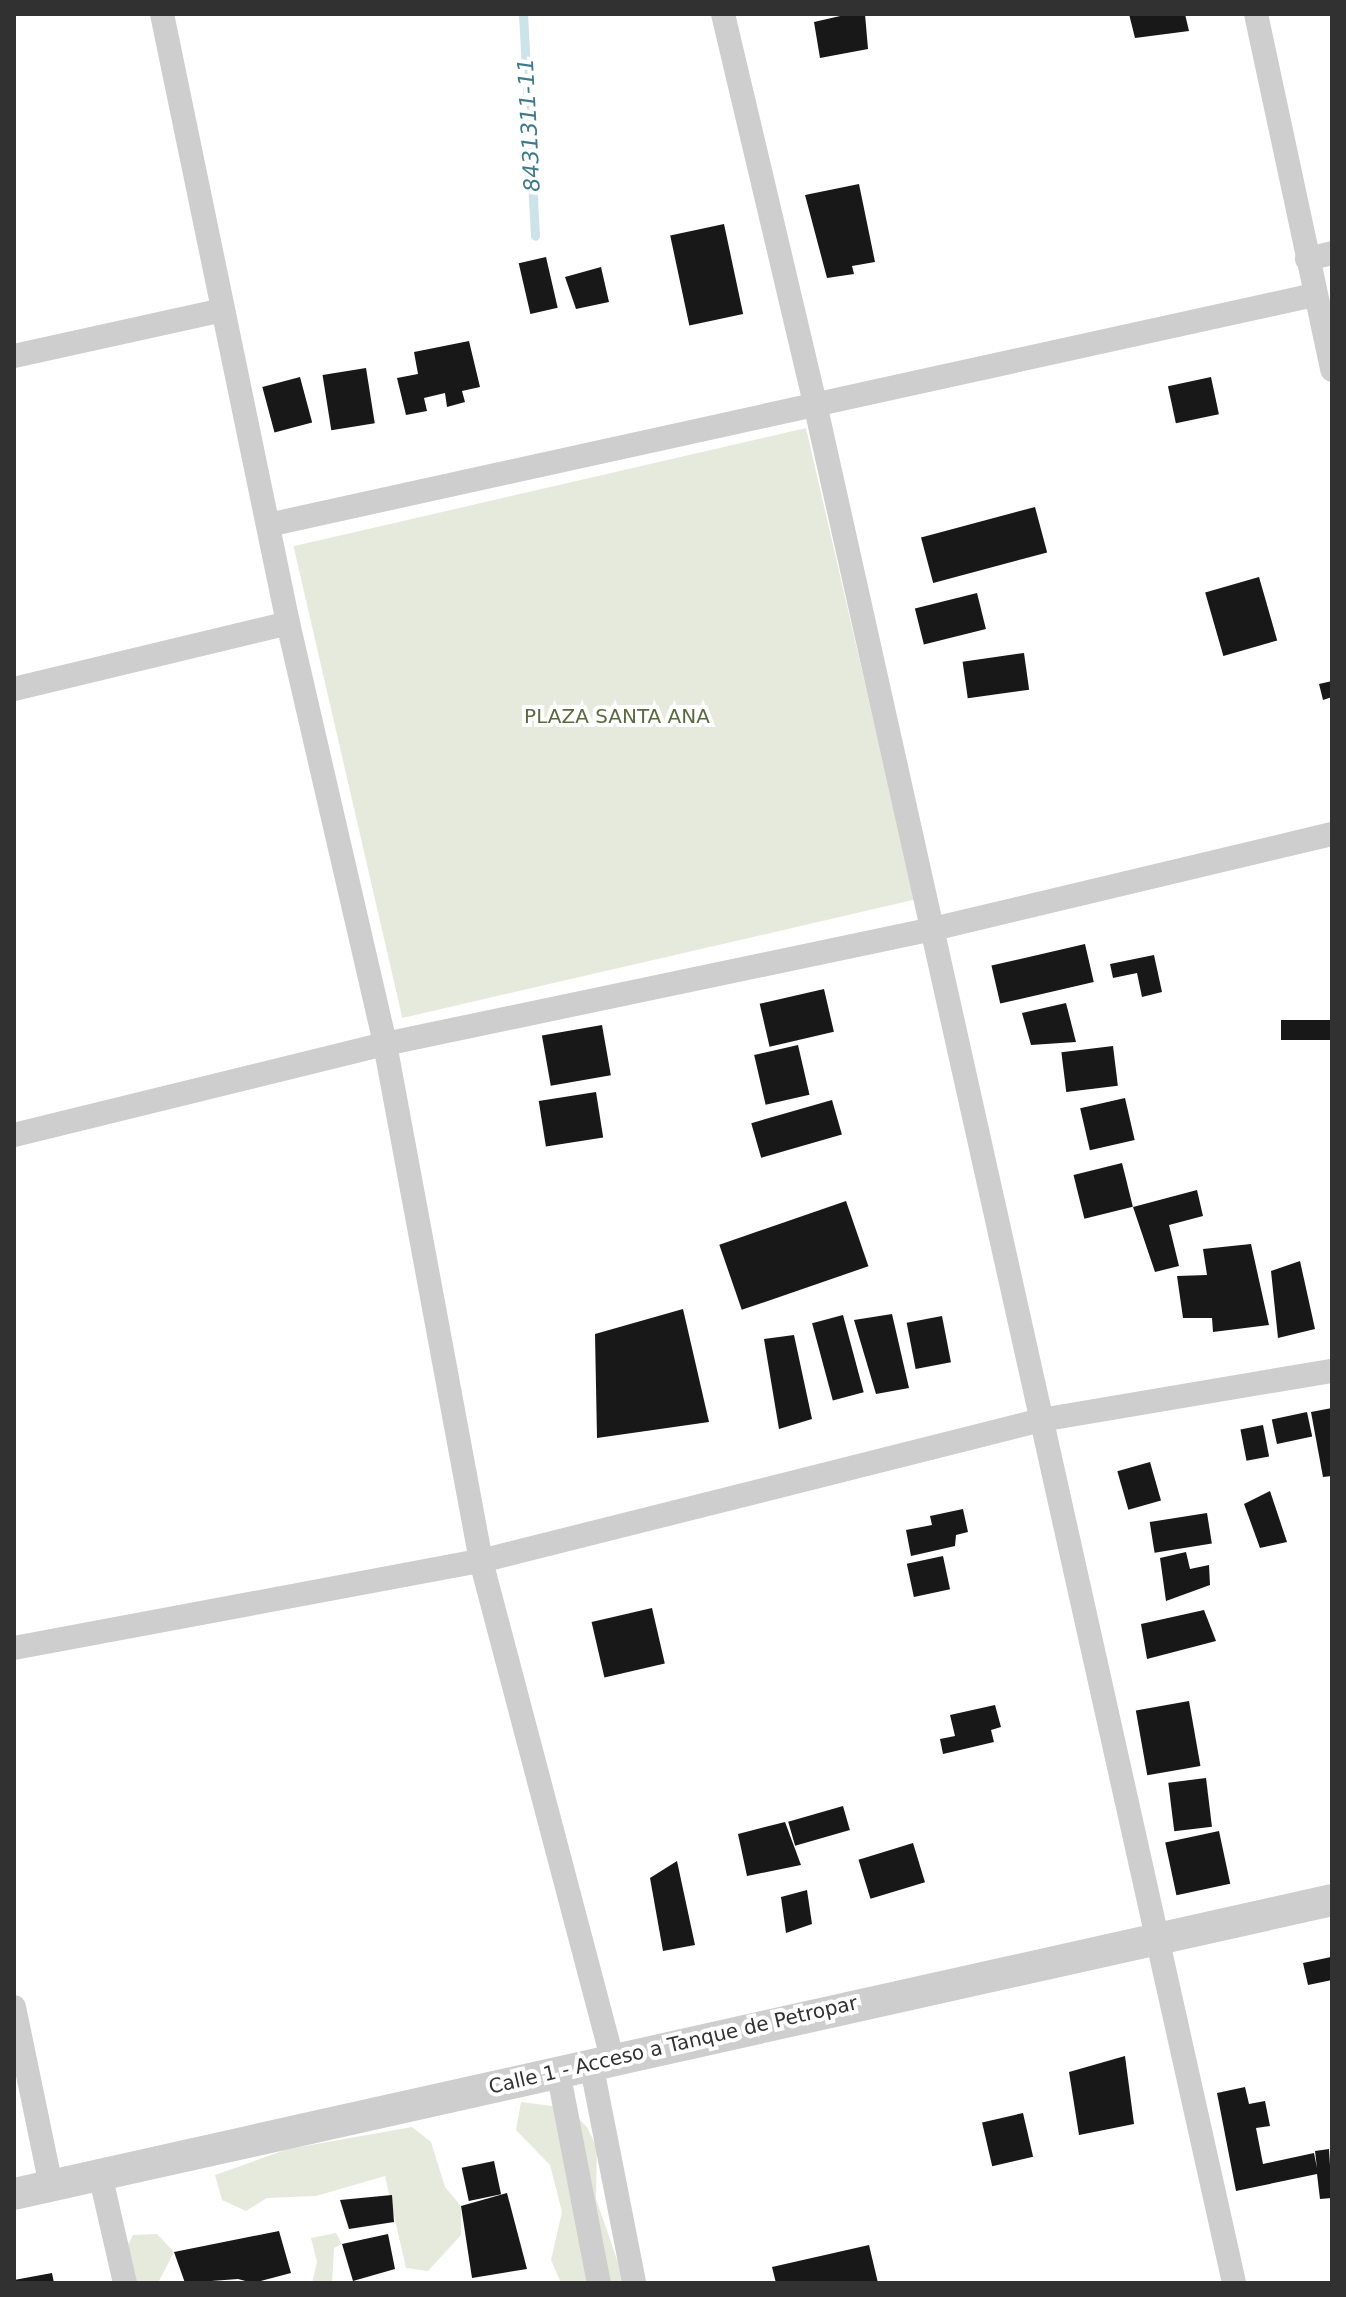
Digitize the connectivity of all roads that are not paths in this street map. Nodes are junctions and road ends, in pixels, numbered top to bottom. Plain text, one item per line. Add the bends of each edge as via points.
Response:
1 (162, 14) edge
2 (723, 14) edge
3 (1256, 14) edge
4 (1332, 253) edge
5 (1307, 259) junction
6 (1314, 295) junction
7 (223, 310) junction
8 (14, 356) edge
9 (1332, 370) edge
10 (816, 408) junction
11 (268, 525) junction
12 (288, 623) junction
13 (14, 689) edge
14 (1332, 834) edge
15 (933, 929) junction
16 (385, 1044) junction
17 (14, 1135) edge
18 (1332, 1371) edge
19 (1041, 1420) junction
20 (481, 1561) junction
21 (14, 1648) edge
22 (1332, 1900) edge
23 (1156, 1938) junction
24 (14, 2007) edge
25 (602, 2060) junction
26 (558, 2071) junction
27 (100, 2174) junction
28 (51, 2185) junction
29 (14, 2194) edge
30 (125, 2283) edge
31 (599, 2283) edge
32 (634, 2283) edge
33 (1234, 2283) edge

1 - 7 street
2 - 10 street
3 - 5 street
4 - 5 street
5 - 6 street
6 - 9 street
6 - 10 street
7 - 8 street
7 - 11 street
10 - 11 street
10 - 15 street
11 - 12 street
12 - 13 street
12 - 16 street
14 - 15 street
15 - 16 street
15 - 19 street
16 - 17 street
16 - 20 street
18 - 19 street
19 - 20 street
19 - 23 street
20 - 21 street
20 - 25 street
22 - 23 street, Calle 1 - Acceso a Tanque de Petropar
23 - 25 street, Calle 1 - Acceso a Tanque de Petropar
23 - 33 street
24 - 28 street
25 - 26 street, Calle 1 - Acceso a Tanque de Petropar
25 - 32 street
26 - 27 street, Calle 1 - Acceso a Tanque de Petropar
26 - 31 street
27 - 28 street, Calle 1 - Acceso a Tanque de Petropar
27 - 30 street
28 - 29 street, Calle 1 - Acceso a Tanque de Petropar

